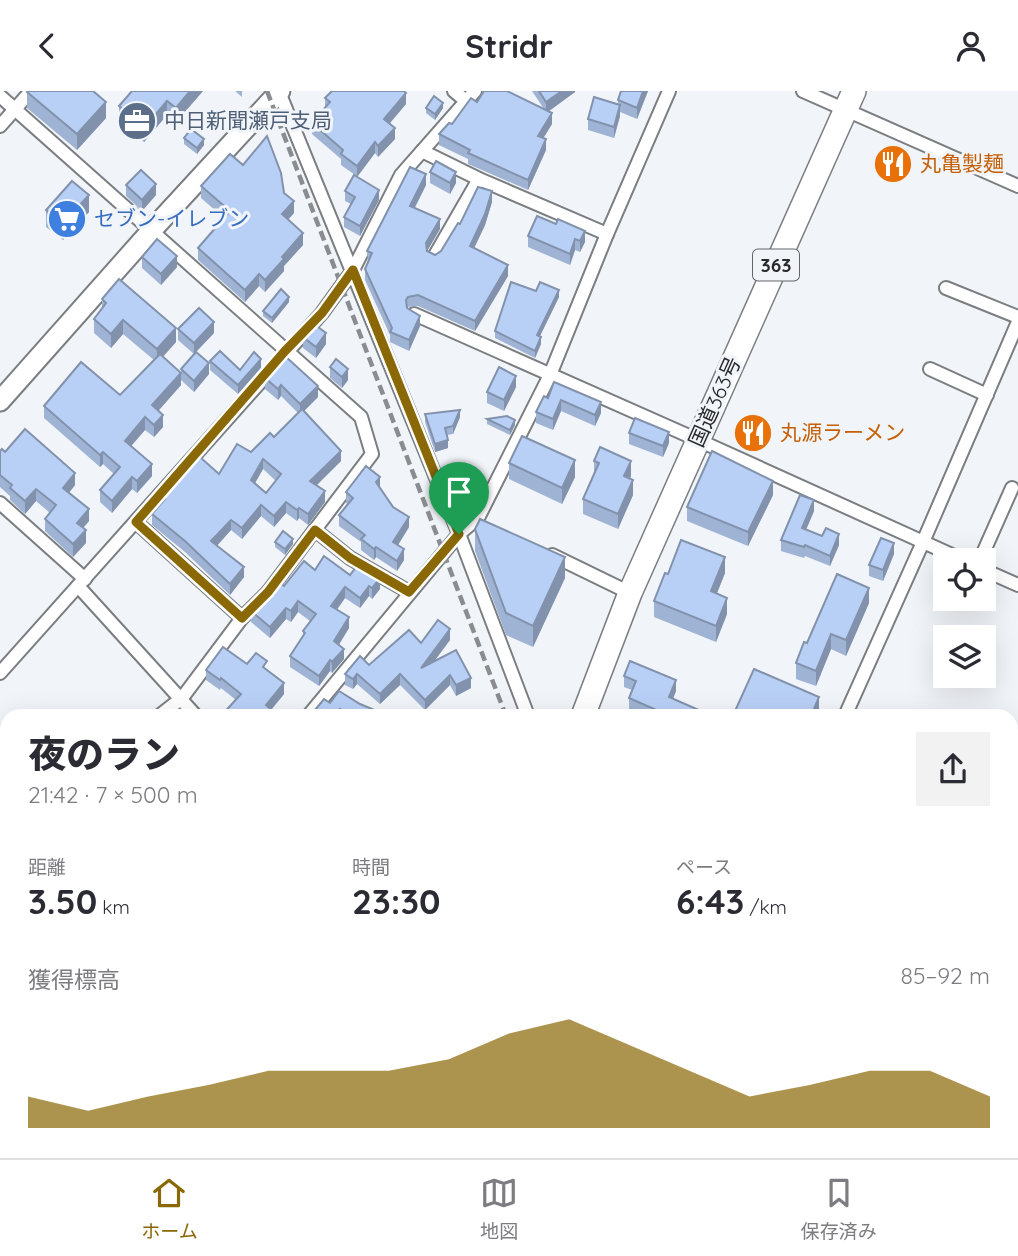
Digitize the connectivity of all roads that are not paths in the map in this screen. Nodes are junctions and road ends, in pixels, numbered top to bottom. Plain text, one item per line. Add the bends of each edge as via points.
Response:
1 (31, 91) edge
2 (454, 91) edge
3 (669, 91) edge
4 (803, 91) edge
5 (280, 92) edge
6 (0, 96) edge
7 (470, 96) edge
8 (850, 100) edge
9 (15, 109) junction
10 (0, 126) edge
11 (422, 151) junction
12 (479, 179) junction
13 (1018, 187) edge
14 (151, 231) junction
15 (607, 234) junction
16 (434, 257) edge
17 (353, 270) junction
18 (946, 288) dead end
19 (414, 314) edge
20 (1018, 317) edge
21 (1018, 322) edge
22 (285, 351) junction
23 (930, 369) dead end
24 (550, 375) junction
25 (986, 395) junction
26 (0, 401) edge
27 (698, 440) junction
28 (1012, 488) dead end
29 (0, 503) edge
30 (136, 522) junction
31 (315, 530) junction
32 (459, 534) junction
33 (923, 542) junction
34 (537, 547) edge
35 (936, 548) edge
36 (985, 548) edge
37 (996, 575) edge
38 (82, 583) junction
39 (1018, 585) edge
40 (409, 592) junction
41 (630, 593) junction
42 (242, 618) junction
43 (0, 673) edge
44 (181, 698) junction
45 (168, 709) edge
46 (190, 709) edge
47 (316, 709) edge
48 (525, 709) edge
49 (586, 709) edge
50 (848, 709) edge

1 - 9 street
2 - 7 street
3 - 15 street
4 - 8 street
5 - 14 main road
5 - 17 street
6 - 9 street
7 - 11 street
8 - 13 street
8 - 27 highway, 国道363号 / 363
9 - 10 street
9 - 14 street
11 - 12 street
11 - 17 street via 401,175
12 - 15 street
12 - 16 street
14 - 22 street
14 - 26 main road
15 - 24 street
17 - 22 street via 322,313
17 - 32 street
18 - 20 street
19 - 24 street
21 - 25 street
22 - 30 street
22 - 31 street via 361,417 372,454
23 - 25 street
24 - 27 street
24 - 32 street via 484,521
25 - 33 street
27 - 33 street
27 - 41 highway, 国道363号 / 363
28 - 36 street
29 - 38 street
30 - 38 street
30 - 42 street
31 - 40 street via 350,558
31 - 42 street
32 - 40 street
32 - 48 street
33 - 35 street
33 - 50 street
34 - 41 street
37 - 39 street
38 - 43 street
38 - 44 street
40 - 47 street via 337,691
41 - 49 highway, 国道363号 / 363
42 - 44 street
44 - 45 street
44 - 46 street

